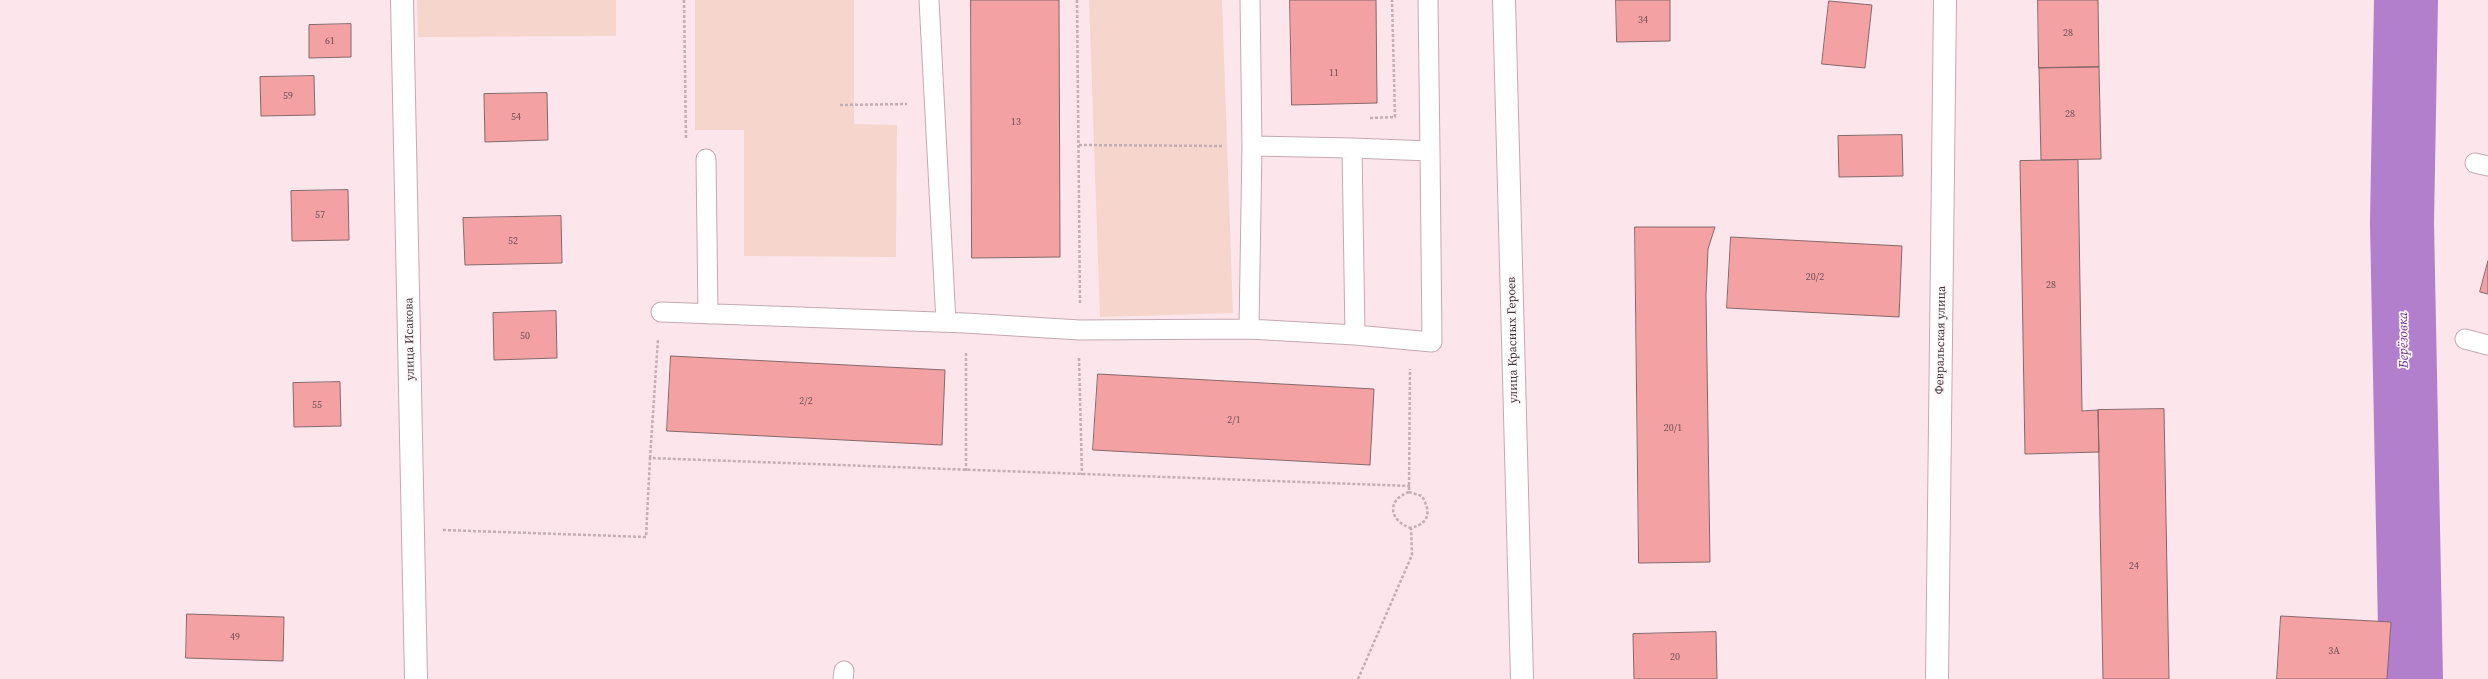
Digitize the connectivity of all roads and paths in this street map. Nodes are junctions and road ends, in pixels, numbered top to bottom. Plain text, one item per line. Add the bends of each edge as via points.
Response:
1 (402, 0) edge
2 (684, 0) edge
3 (929, 0) edge
4 (1077, 0) edge
5 (1250, 0) edge
6 (1392, 0) edge
7 (1428, 0) edge
8 (1504, 0) edge
9 (1945, 0) edge
10 (934, 104) junction
11 (840, 105) dead end
12 (1365, 118) dead end
13 (1079, 145) junction
14 (1252, 146) junction
15 (1352, 148) junction
16 (1430, 151) junction
17 (706, 159) joint
18 (660, 312) dead end
19 (708, 314) junction
20 (946, 322) junction
21 (1249, 329) junction
22 (1080, 330) junction
23 (658, 334) dead end
24 (1355, 335) junction
25 (2465, 339) dead end
26 (2488, 345) edge
27 (1410, 362) dead end
28 (650, 458) junction
29 (1082, 475) junction
30 (1410, 486) junction
31 (1409, 492) junction
32 (1411, 528) junction
33 (414, 529) junction
34 (416, 679) edge
35 (1358, 679) edge
36 (1522, 679) edge
37 (1937, 679) edge

1 - 33 street, улица Исакова
2 - 17 path via 686,159
3 - 10 lane
4 - 13 path
5 - 14 lane
6 - 12 path via 1395,118
7 - 16 lane
8 - 36 street, улица Красных Героев
9 - 37 street, Февральская улица
10 - 11 path
10 - 20 lane
13 - 14 path
13 - 22 path
14 - 15 lane
14 - 21 lane
15 - 16 lane
15 - 24 lane
16 - 24 lane via 1432,342
17 - 19 lane
18 - 19 lane
19 - 20 lane
20 - 22 lane
21 - 22 lane
21 - 24 lane
22 - 29 path
23 - 28 path
25 - 26 lane
27 - 30 path
28 - 29 path
28 - 33 path via 646,538
29 - 30 path
30 - 31 path
31 - 32 path via 1400,495 1394,504 1394,515 1400,524
31 - 32 path via 1422,496 1428,507 1427,517 1420,526
32 - 35 path via 1412,554
33 - 34 street, улица Исакова

